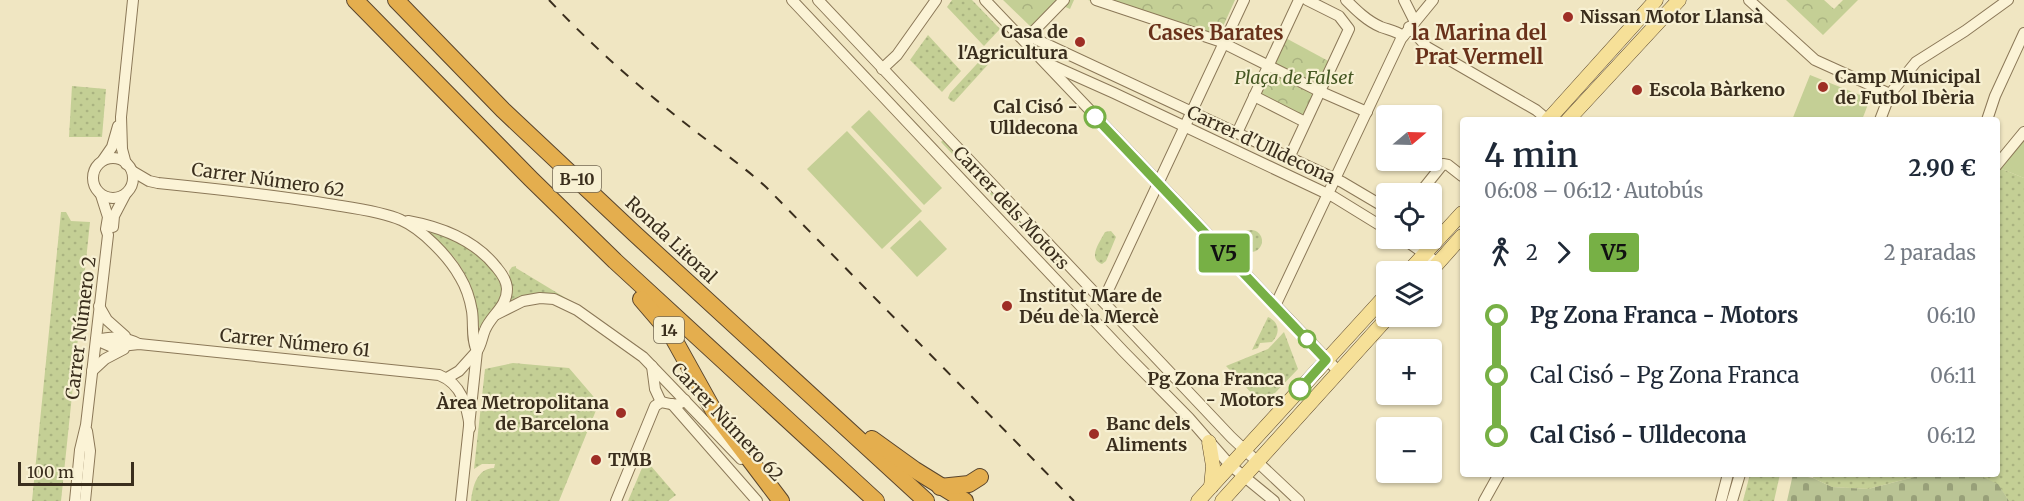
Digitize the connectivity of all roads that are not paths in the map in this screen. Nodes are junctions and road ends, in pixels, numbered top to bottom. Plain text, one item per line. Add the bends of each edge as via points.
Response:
1 (134, 0) edge
2 (355, 0) edge
3 (396, 0) edge
4 (792, 0) edge
5 (818, 0) edge
6 (936, 0) edge
7 (985, 0) edge
8 (1065, 0) edge
9 (1096, 0) edge
10 (1244, 0) edge
11 (1299, 0) edge
12 (1307, 0) edge
13 (1346, 0) edge
14 (1404, 0) edge
15 (1432, 0) edge
16 (1656, 0) edge
17 (1679, 0) edge
18 (1749, 0) edge
19 (2008, 0) edge
20 (1409, 28) junction
21 (2024, 33) edge
22 (1026, 39) junction
23 (1224, 43) junction
24 (1073, 56) junction
25 (1043, 62) junction
26 (1269, 65) junction
27 (882, 69) junction
28 (1065, 71) junction
29 (1124, 81) junction
30 (1319, 91) junction
31 (1117, 94) junction
32 (1890, 94) junction
33 (1254, 96) junction
34 (1367, 111) junction
35 (121, 117) junction
36 (1544, 117) edge
37 (1551, 117) edge
38 (1571, 117) edge
39 (1881, 117) edge
40 (1988, 117) edge
41 (1188, 119) junction
42 (1305, 122) junction
43 (2024, 132) edge
44 (1237, 133) junction
45 (1289, 158) junction
46 (103, 160) junction
47 (2000, 161) edge
48 (129, 167) junction
49 (1460, 174) edge
50 (531, 179) junction
51 (1158, 183) junction
52 (1428, 183) edge
53 (1332, 188) junction
54 (101, 195) junction
55 (125, 195) junction
56 (1376, 204) edge
57 (1460, 215) edge
58 (401, 220) junction
59 (1376, 221) edge
60 (1442, 233) edge
61 (108, 234) junction
62 (1460, 238) edge
63 (1427, 249) edge
64 (1417, 261) edge
65 (1440, 261) edge
66 (1103, 301) junction
67 (99, 306) junction
68 (1275, 306) junction
69 (1376, 306) edge
70 (497, 314) junction
71 (1379, 327) edge
72 (127, 338) junction
73 (96, 340) junction
74 (139, 344) junction
75 (477, 351) junction
76 (764, 351) junction
77 (1326, 360) junction
78 (652, 366) junction
79 (92, 371) junction
80 (1339, 372) junction
81 (447, 378) junction
82 (685, 400) junction
83 (667, 403) junction
84 (86, 425) junction
85 (470, 428) junction
86 (1209, 442) junction
87 (80, 450) junction
88 (1244, 451) junction
89 (1256, 463) junction
90 (1230, 465) junction
91 (1244, 476) junction
92 (980, 477) dead end
93 (1497, 477) edge
94 (1727, 477) edge
95 (1739, 477) edge
96 (87, 486) junction
97 (940, 487) junction
98 (1210, 487) junction
99 (75, 501) edge
100 (83, 501) edge
101 (95, 501) edge
102 (461, 501) edge
103 (616, 501) edge
104 (757, 501) edge
105 (779, 501) edge
106 (876, 501) edge
107 (926, 501) edge
108 (965, 501) edge
109 (1198, 501) edge
110 (1222, 501) edge
111 (1274, 501) edge
112 (1299, 501) edge
113 (1484, 501) edge
114 (1721, 501) edge
115 (1732, 501) edge

1 - 35 street
2 - 50 highway, B-10
3 - 76 highway, Ronda Litoral / B-10 via 503,110
4 - 86 street, Carrer dels Motors
5 - 27 street, Carrer dels Motors
6 - 27 street via 897,55
7 - 22 street
8 - 22 street
9 - 23 street
10 - 23 street
11 - 26 street
12 - 30 street via 1339,16 1348,29
13 - 20 street via 1381,27
14 - 20 street
15 - 20 street
16 - 37 main road
17 - 38 main road
18 - 32 street via 1815,60
19 - 32 street via 1916,62
20 - 34 street
20 - 36 street via 1427,47
21 - 40 street
22 - 24 street, Carrer d'Ulldecona
22 - 25 street
23 - 26 street
23 - 41 street
24 - 28 street
24 - 29 street, Carrer d'Ulldecona
25 - 28 street, Carrer d'Ulldecona
25 - 51 street
26 - 30 street
26 - 33 street
27 - 66 street, Carrer dels Motors
28 - 31 street, Carrer d'Ulldecona
29 - 31 street
29 - 41 street, Carrer d'Ulldecona
30 - 34 street
30 - 42 street
31 - 41 street, Carrer d'Ulldecona
32 - 39 street
33 - 42 street
33 - 44 street
34 - 53 street
35 - 46 street via 112,147
35 - 48 street via 122,148
41 - 44 street, Carrer d'Ulldecona
41 - 51 street
41 - 53 street, Carrer d'Ulldecona
42 - 45 street
43 - 47 street
44 - 45 street, Carrer d'Ulldecona
45 - 53 street, Carrer d'Ulldecona
46 - 48 street via 116,158
46 - 54 street via 92,177
48 - 55 street via 132,185
48 - 58 street, Carrer Número 62 via 158,183 295,198
49 - 52 street via 1443,164
50 - 105 highway, 14 via 667,328 717,415
50 - 106 highway, B-10 via 698,339
51 - 66 street
51 - 68 street
53 - 56 street, Carrer d'Ulldecona
53 - 59 street, Carrer d'Ulldecona
53 - 68 street
54 - 55 street via 113,199
54 - 61 street, Carrer Número 2 via 108,217
55 - 61 street, Carrer Número 2
57 - 60 main road
58 - 70 street, Carrer Número 62 via 460,238 480,250 502,274 507,289
58 - 75 street, Carrer Número 62 via 420,232 459,275 472,310
61 - 67 street, Carrer Número 2
62 - 65 main road
63 - 64 main road
66 - 88 street, Carrer dels Motors
67 - 72 street, Carrer Número 61 via 107,320
67 - 73 street, Carrer Número 2
68 - 77 street
69 - 77 main road
70 - 75 street, Carrer Número 62 via 486,328
70 - 78 street, Carrer Número 62 via 531,299 554,299 595,322
71 - 80 main road
72 - 73 street, Carrer Número 61
72 - 74 street, Carrer Número 61
73 - 74 street, Carrer Número 61 via 112,347
73 - 79 street, Carrer Número 2
74 - 79 street, Carrer Número 61 via 105,359
74 - 81 street, Carrer Número 61
75 - 81 street
75 - 85 street
76 - 97 highway via 879,444
76 - 107 highway, Ronda Litoral / B-10
77 - 80 street
77 - 88 main road
78 - 82 street, Carrer Número 62
78 - 83 street via 655,389
79 - 84 street, Carrer Número 2
80 - 89 main road
81 - 85 street via 464,400
82 - 83 street
82 - 105 street, Carrer Número 62
83 - 103 street via 655,406
83 - 104 street
84 - 87 street, Carrer Número 2
84 - 96 street, Carrer Número 2 via 90,450
85 - 102 street
86 - 90 street, Carrer dels Motors
86 - 98 main road via 1213,466
87 - 99 street, Carrer Número 2
87 - 100 street, Carrer Número 2
88 - 89 street, Carrer dels Motors
88 - 90 main road
89 - 91 main road
89 - 112 street, Carrer dels Motors
90 - 91 street, Carrer dels Motors
90 - 98 main road
91 - 110 main road
91 - 111 street, Carrer dels Motors
92 - 97 highway via 969,484
93 - 113 street
94 - 114 street
95 - 115 street
96 - 100 street, Carrer Número 2
96 - 101 street
97 - 108 highway
98 - 109 main road

